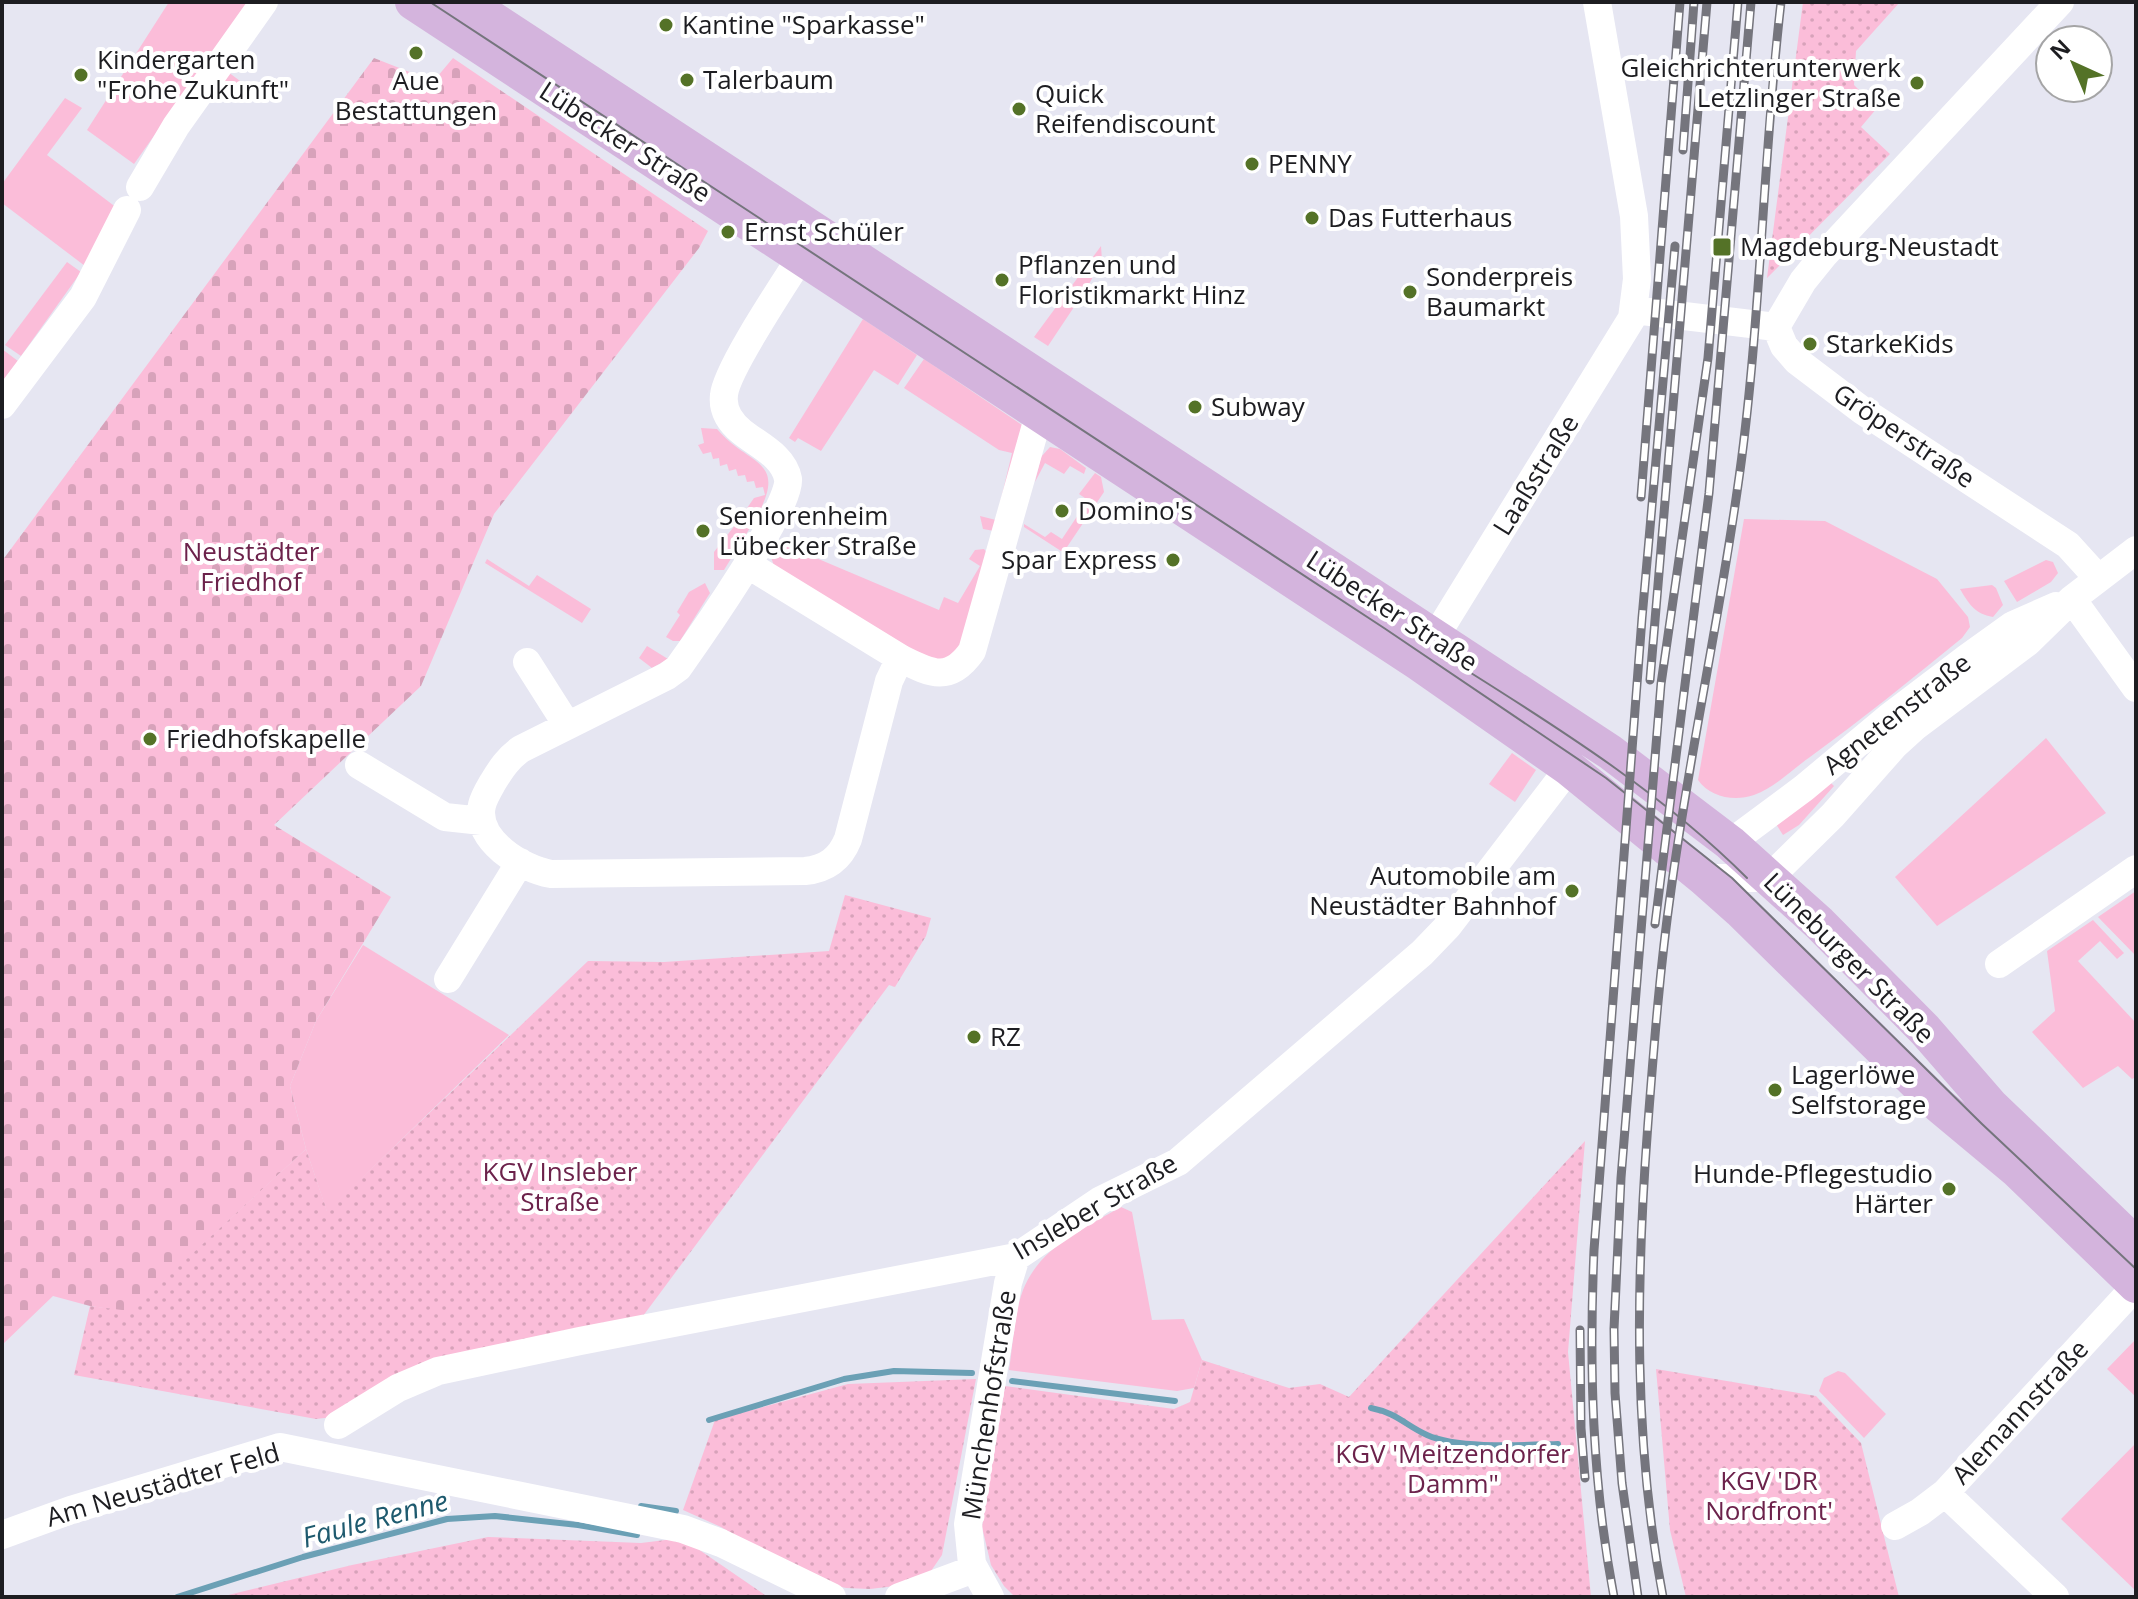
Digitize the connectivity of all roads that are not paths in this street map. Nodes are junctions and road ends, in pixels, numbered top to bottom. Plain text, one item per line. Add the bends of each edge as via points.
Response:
1 (264, 2) edge
2 (413, 2) edge
3 (466, 2) edge
4 (1597, 2) edge
5 (2060, 2) edge
6 (801, 257) junction
7 (1634, 310) junction
8 (1776, 327) junction
9 (1044, 399) junction
10 (2, 405) edge
11 (2136, 550) edge
12 (747, 564) junction
13 (2098, 578) junction
14 (2072, 599) junction
15 (1434, 639) junction
16 (900, 658) junction
17 (527, 662) dead end
18 (2136, 688) edge
19 (567, 725) junction
20 (359, 765) dead end
21 (1569, 768) junction
22 (482, 821) junction
23 (1730, 843) junction
24 (520, 862) junction
25 (2136, 869) edge
26 (1769, 878) junction
27 (1726, 889) junction
28 (1999, 964) dead end
29 (448, 979) dead end
30 (2136, 1245) edge
31 (1016, 1257) junction
32 (2136, 1286) edge
33 (338, 1425) dead end
34 (1945, 1493) junction
35 (1895, 1526) dead end
36 (2, 1535) edge
37 (974, 1569) junction
38 (832, 1597) edge
39 (899, 1597) edge
40 (990, 1597) edge
41 (2055, 1597) edge

1 - 10 street via 176,126 83,297
2 - 6 main road, Lübecker Straße
3 - 9 main road, Lübecker Straße
4 - 7 street via 1634,216
5 - 8 street via 1824,255
6 - 9 main road, Lübecker Straße
6 - 12 street via 729,377 724,395 731,421 774,455 788,479 784,499
7 - 8 street
7 - 15 street, Laaßstraße
8 - 13 street, Gröperstraße via 1797,361 1863,411 2068,545
9 - 15 main road, Lübecker Straße
9 - 16 street via 972,651 942,674
9 - 21 main road, Lübecker Straße
11 - 13 street, Agnetenstraße
12 - 16 street
12 - 19 street via 678,668
13 - 14 street, Agnetenstraße
14 - 18 street
14 - 23 street, Agnetenstraße via 2013,625
14 - 26 street, Agnetenstraße via 2028,642 1894,746
15 - 23 main road, Lübecker Straße via 1604,748
16 - 24 street via 889,681 848,839 842,853 824,867 551,874
17 - 19 street
19 - 22 street via 507,760 482,802
20 - 22 street via 445,817
21 - 27 main road, Lübecker Straße
21 - 31 street, Insleber Straße via 1448,926 1390,981 1174,1165 1101,1200
22 - 24 street via 498,847
23 - 26 main road, Lüneburger Straße
23 - 27 main road
24 - 29 street
25 - 28 street
26 - 27 street
26 - 30 main road, Lüneburger Straße via 1925,1030 1991,1106
27 - 32 main road, Lüneburger Straße via 1940,1106 2018,1171
31 - 33 street, Insleber Straße via 438,1371 398,1388
31 - 37 street, Münchenhofstraße via 968,1524
32 - 34 street, Alemannstraße
34 - 35 street, Alemannstraße
34 - 41 street
36 - 38 street, Am Neustädter Feld via 280,1447 683,1529
37 - 39 street
37 - 40 street, Münchenhofstraße

